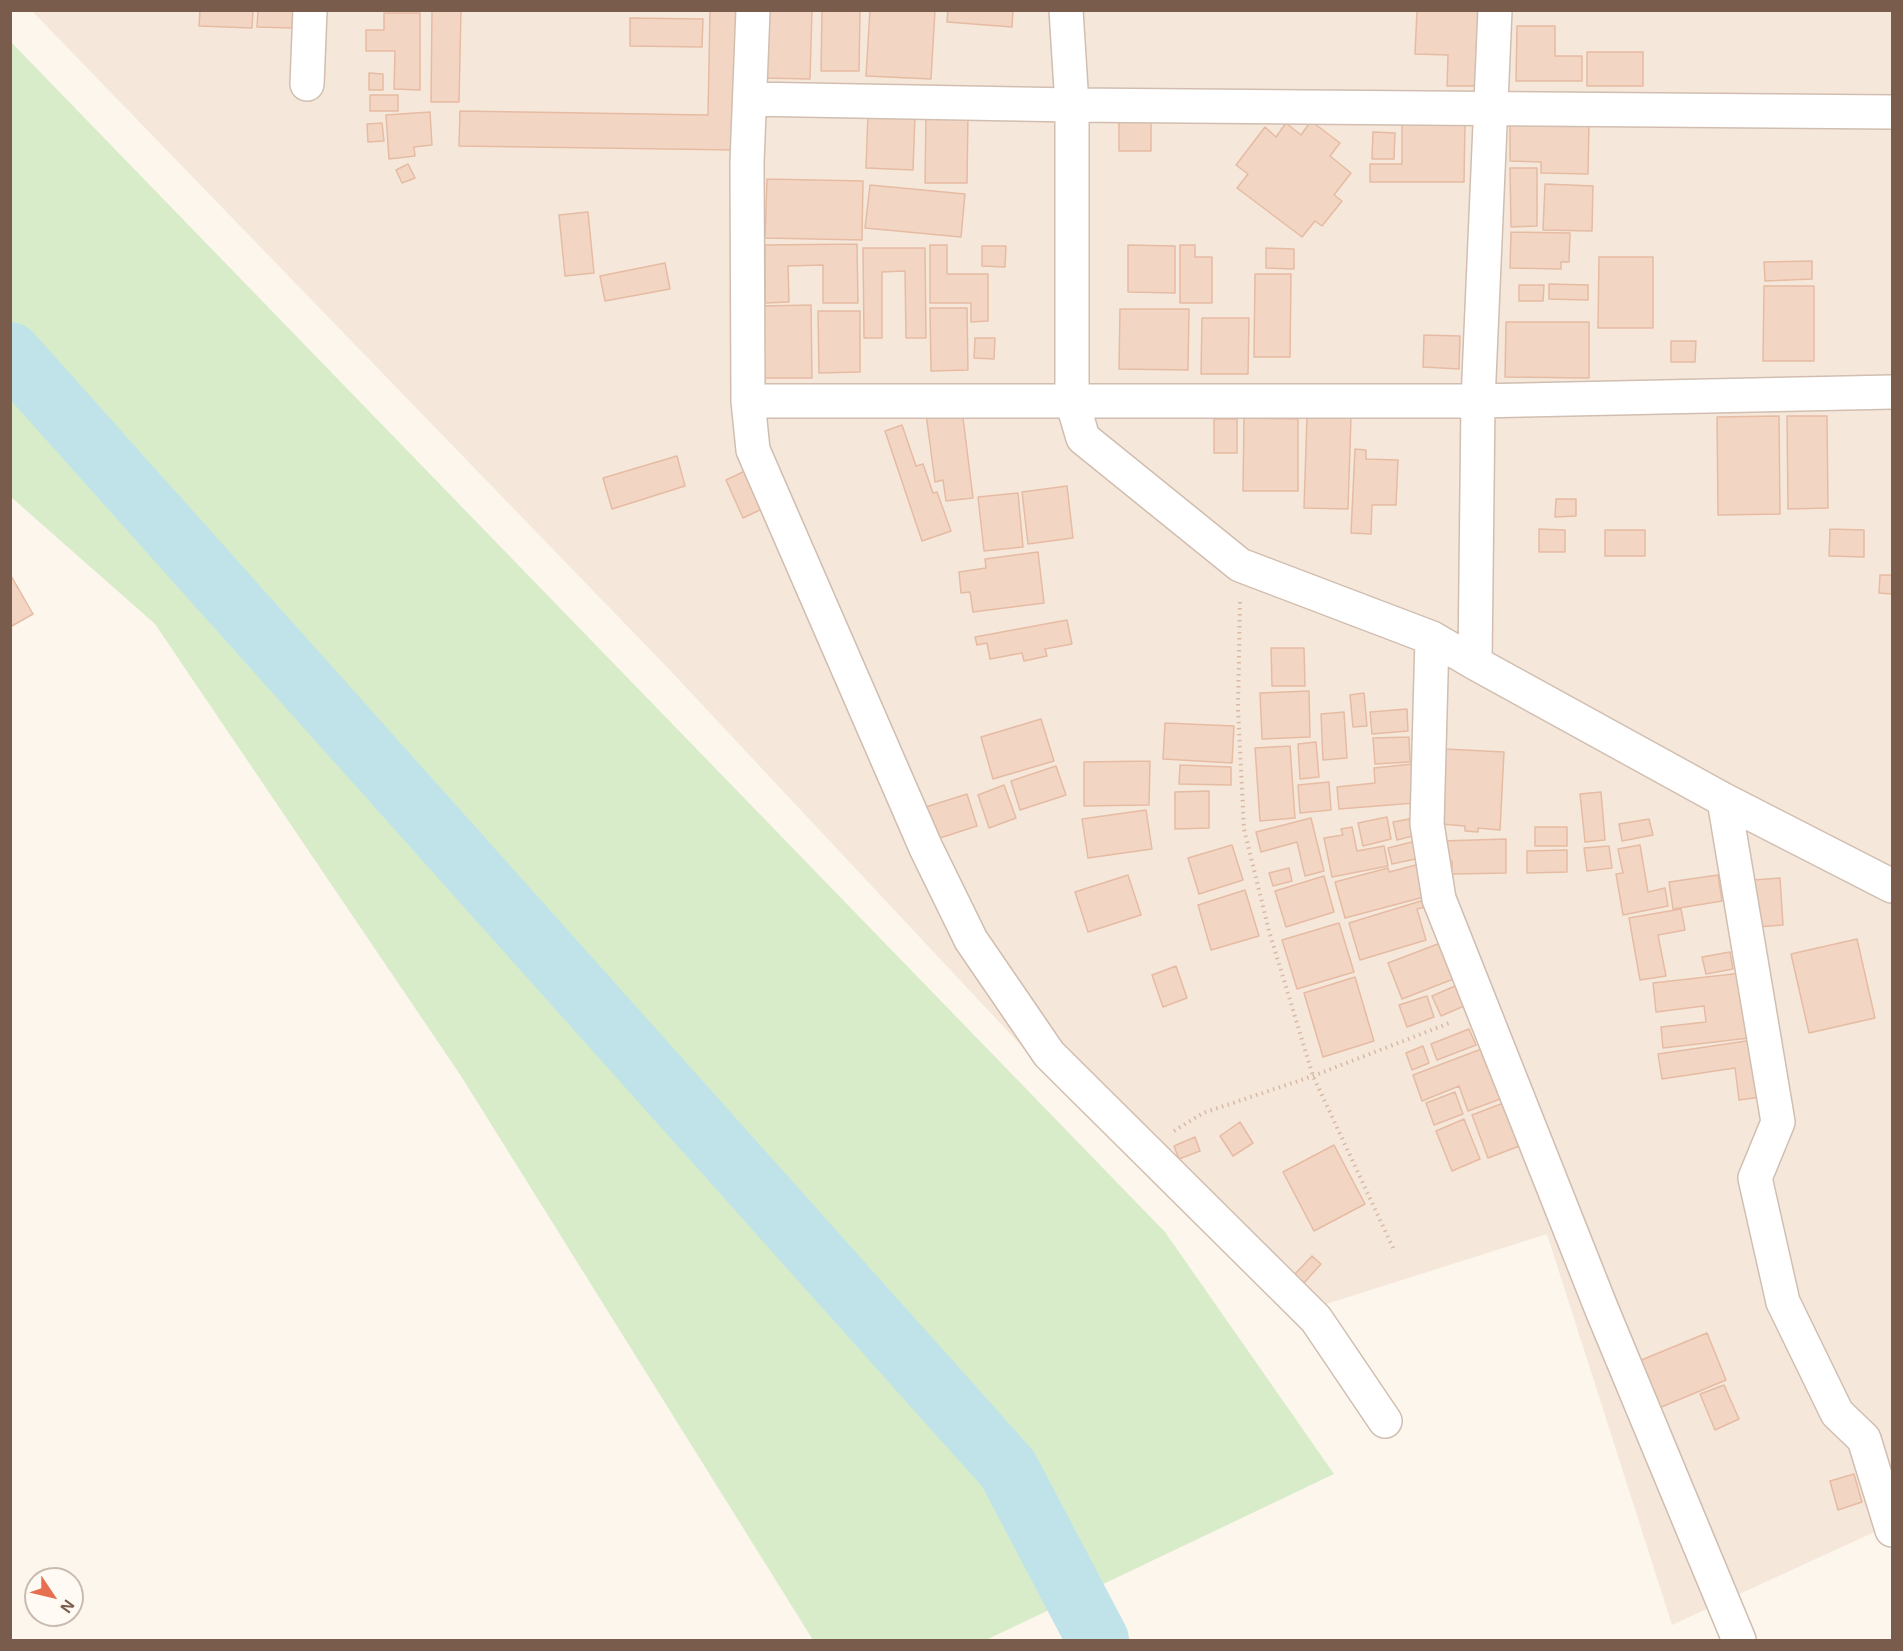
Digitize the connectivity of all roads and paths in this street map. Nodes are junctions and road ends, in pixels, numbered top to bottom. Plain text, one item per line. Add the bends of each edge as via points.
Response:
1 (310, 10) edge
2 (753, 10) edge
3 (1066, 10) edge
4 (1495, 10) edge
5 (307, 84) dead end
6 (750, 99) junction
7 (1072, 105) junction
8 (1491, 107) junction
9 (1893, 112) edge
10 (1893, 392) edge
11 (748, 401) junction
12 (1072, 401) junction
13 (1478, 401) junction
14 (1240, 565) junction
15 (1432, 638) junction
16 (1474, 663) junction
17 (1724, 800) junction
18 (1893, 886) edge
19 (1483, 1010) junction
20 (1313, 1076) junction
21 (1145, 1148) junction
22 (1395, 1252) dead end
23 (1385, 1421) dead end
24 (1893, 1530) edge
25 (1739, 1641) edge

1 - 5 street
2 - 6 street
3 - 7 street
4 - 8 street
6 - 7 street
6 - 11 street
7 - 8 street
7 - 12 street
8 - 9 street
8 - 13 street
10 - 13 street
11 - 12 street
11 - 21 street via 753,450 926,848 971,940 1049,1054
12 - 13 street
12 - 14 street via 1083,438
13 - 16 street
14 - 15 street
14 - 20 path via 1239,709 1244,829 1269,931
15 - 16 street
15 - 19 street via 1427,824 1439,899
16 - 17 street
17 - 18 street
17 - 24 street via 1778,1122 1755,1178 1783,1302 1837,1413 1864,1439
19 - 20 path
19 - 25 street
20 - 21 path via 1203,1113
20 - 22 path
21 - 23 street via 1316,1319

